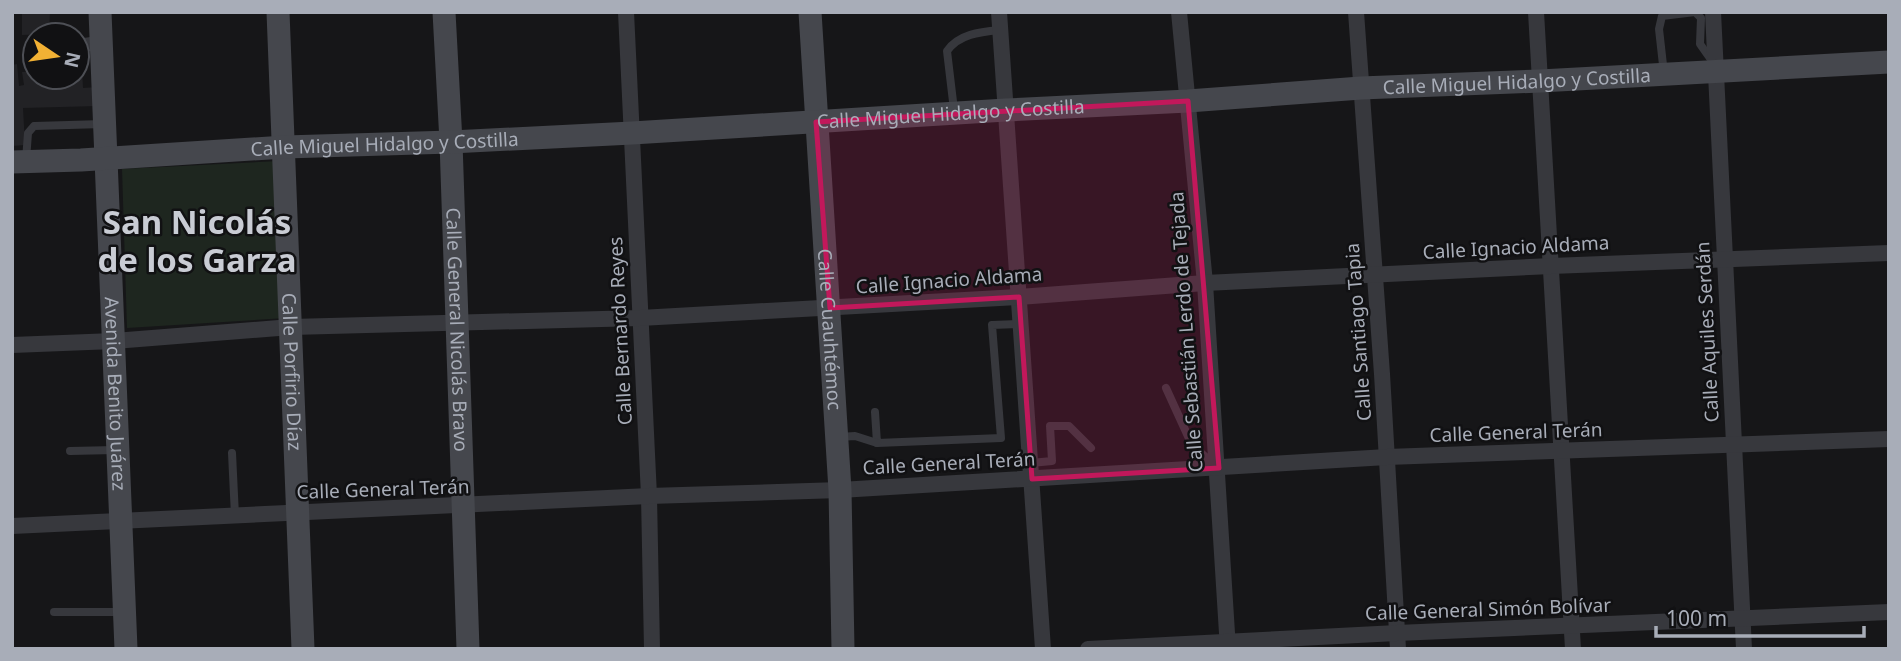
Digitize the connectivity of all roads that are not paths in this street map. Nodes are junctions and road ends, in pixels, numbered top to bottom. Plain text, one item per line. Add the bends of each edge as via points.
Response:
1 (100, 12) edge
2 (278, 12) edge
3 (444, 12) edge
4 (626, 12) edge
5 (810, 12) edge
6 (999, 12) edge
7 (1180, 12) edge
8 (1356, 12) edge
9 (1536, 12) edge
10 (1713, 12) edge
11 (1000, 30) junction
12 (91, 43) edge
13 (101, 43) junction
14 (91, 46) edge
15 (1889, 62) edge
16 (1716, 71) junction
17 (1664, 74) junction
18 (1540, 81) junction
19 (1362, 88) junction
20 (1188, 102) junction
21 (1006, 110) junction
22 (955, 113) junction
23 (817, 122) junction
24 (103, 124) junction
25 (632, 133) junction
26 (451, 142) junction
27 (285, 147) junction
28 (105, 159) junction
29 (19, 162) edge
30 (1889, 253) edge
31 (1725, 259) junction
32 (1551, 266) junction
33 (1375, 274) junction
34 (1205, 283) junction
35 (1019, 297) junction
36 (830, 308) junction
37 (640, 318) junction
38 (457, 323) junction
39 (1021, 324) junction
40 (291, 327) junction
41 (114, 341) junction
42 (12, 345) edge
43 (1166, 388) dead end
44 (874, 412) dead end
45 (837, 437) junction
46 (1889, 439) edge
47 (877, 443) junction
48 (1734, 445) junction
49 (1091, 448) dead end
50 (118, 450) junction
51 (70, 451) dead end
52 (1561, 452) junction
53 (232, 453) dead end
54 (1387, 457) junction
55 (1219, 468) junction
56 (1031, 471) junction
57 (840, 490) junction
58 (649, 496) junction
59 (462, 507) junction
60 (297, 513) junction
61 (235, 516) junction
62 (121, 521) junction
63 (12, 526) edge
64 (54, 612) dead end
65 (124, 612) junction
66 (1889, 612) edge
67 (1742, 619) junction
68 (1572, 626) junction
69 (1397, 641) edge
70 (1331, 643) edge
71 (1228, 645) edge
72 (126, 649) edge
73 (303, 649) edge
74 (468, 649) edge
75 (652, 649) edge
76 (843, 649) edge
77 (1043, 649) edge
78 (1088, 649) edge
79 (1573, 649) edge
80 (1744, 649) edge

1 - 13 street, Avenida Benito Juárez
2 - 27 street, Calle Porfirio Díaz
3 - 26 street, Calle General Nicolás Bravo
4 - 25 street, Calle Bernardo Reyes
5 - 23 street, Calle Cuauhtémoc
6 - 11 street
7 - 20 street, Calle Sebastián Lerdo de Tejada
8 - 19 street, Calle Santiago Tapia
9 - 18 street
10 - 16 street, Calle Aquiles Serdán
11 - 21 street
11 - 22 lane via 955,40 947,51
12 - 13 lane
13 - 14 lane
13 - 24 street, Avenida Benito Juárez
15 - 16 street, Calle Miguel Hidalgo y Costilla
16 - 17 street, Calle Miguel Hidalgo y Costilla
16 - 17 lane via 1700,44 1701,18 1695,12 1662,16
16 - 31 street, Calle Aquiles Serdán
17 - 18 street, Calle Miguel Hidalgo y Costilla
18 - 19 street, Calle Miguel Hidalgo y Costilla
18 - 32 street
19 - 20 street, Calle Miguel Hidalgo y Costilla
19 - 33 street, Calle Santiago Tapia
20 - 21 street, Calle Miguel Hidalgo y Costilla
20 - 34 street, Calle Sebastián Lerdo de Tejada
21 - 22 street, Calle Miguel Hidalgo y Costilla
21 - 35 street
22 - 23 street, Calle Miguel Hidalgo y Costilla
23 - 25 street, Calle Miguel Hidalgo y Costilla
23 - 36 street, Calle Cuauhtémoc
24 - 28 street, Avenida Benito Juárez
24 - 29 lane via 34,126
25 - 26 street, Calle Miguel Hidalgo y Costilla
25 - 37 street, Calle Bernardo Reyes
26 - 27 street, Calle Miguel Hidalgo y Costilla
26 - 38 street, Calle General Nicolás Bravo
27 - 28 street, Calle Miguel Hidalgo y Costilla
27 - 40 street, Calle Porfirio Díaz
28 - 29 street, Calle Miguel Hidalgo y Costilla
28 - 41 street, Avenida Benito Juárez
30 - 31 street, Calle Ignacio Aldama
31 - 32 street, Calle Ignacio Aldama
31 - 48 street, Calle Aquiles Serdán
32 - 33 street, Calle Ignacio Aldama
32 - 52 street
33 - 34 street, Calle Ignacio Aldama
33 - 54 street, Calle Santiago Tapia
34 - 35 street, Calle Ignacio Aldama
34 - 55 street, Calle Sebastián Lerdo de Tejada
35 - 36 street, Calle Ignacio Aldama
35 - 39 street
36 - 37 street, Calle Ignacio Aldama
36 - 45 street, Calle Cuauhtémoc
37 - 38 street, Calle Ignacio Aldama
37 - 58 street, Calle Bernardo Reyes
38 - 40 street, Calle Ignacio Aldama
38 - 59 street, Calle General Nicolás Bravo
39 - 47 lane via 992,326 1002,439
39 - 56 street
40 - 41 street, Calle Ignacio Aldama
40 - 60 street, Calle Porfirio Díaz
41 - 42 street, Calle Ignacio Aldama
41 - 50 street, Avenida Benito Juárez
43 - 55 lane via 1192,445
44 - 47 lane
45 - 47 lane via 855,436
45 - 57 street, Calle Cuauhtémoc
46 - 48 street, Calle General Terán
48 - 52 street, Calle General Terán
48 - 67 street, Calle Aquiles Serdán
49 - 56 lane via 1069,426 1050,426 1052,461
50 - 51 lane
50 - 62 street, Avenida Benito Juárez
52 - 54 street, Calle General Terán
52 - 68 street
53 - 61 lane
54 - 55 street, Calle General Terán
54 - 69 street, Calle Santiago Tapia
55 - 56 street, Calle General Terán
55 - 71 street, Calle Sebastián Lerdo de Tejada
56 - 57 street, Calle General Terán
56 - 77 street
57 - 58 street, Calle General Terán
57 - 76 street, Calle Cuauhtémoc
58 - 59 street, Calle General Terán
58 - 75 street, Calle Bernardo Reyes
59 - 60 street, Calle General Terán
59 - 74 street, Calle General Nicolás Bravo
60 - 61 street, Calle General Terán
60 - 73 street, Calle Porfirio Díaz
61 - 62 street, Calle General Terán
62 - 63 street, Calle General Terán
62 - 65 street, Avenida Benito Juárez
64 - 65 lane
65 - 72 street, Avenida Benito Juárez
66 - 67 street, Calle General Simón Bolívar
67 - 68 street, Calle General Simón Bolívar
67 - 80 street, Calle Aquiles Serdán
68 - 69 street, Calle General Simón Bolívar
68 - 79 street
69 - 70 street, Calle General Simón Bolívar
70 - 71 street, Calle General Simón Bolívar
71 - 78 street, Calle General Simón Bolívar

